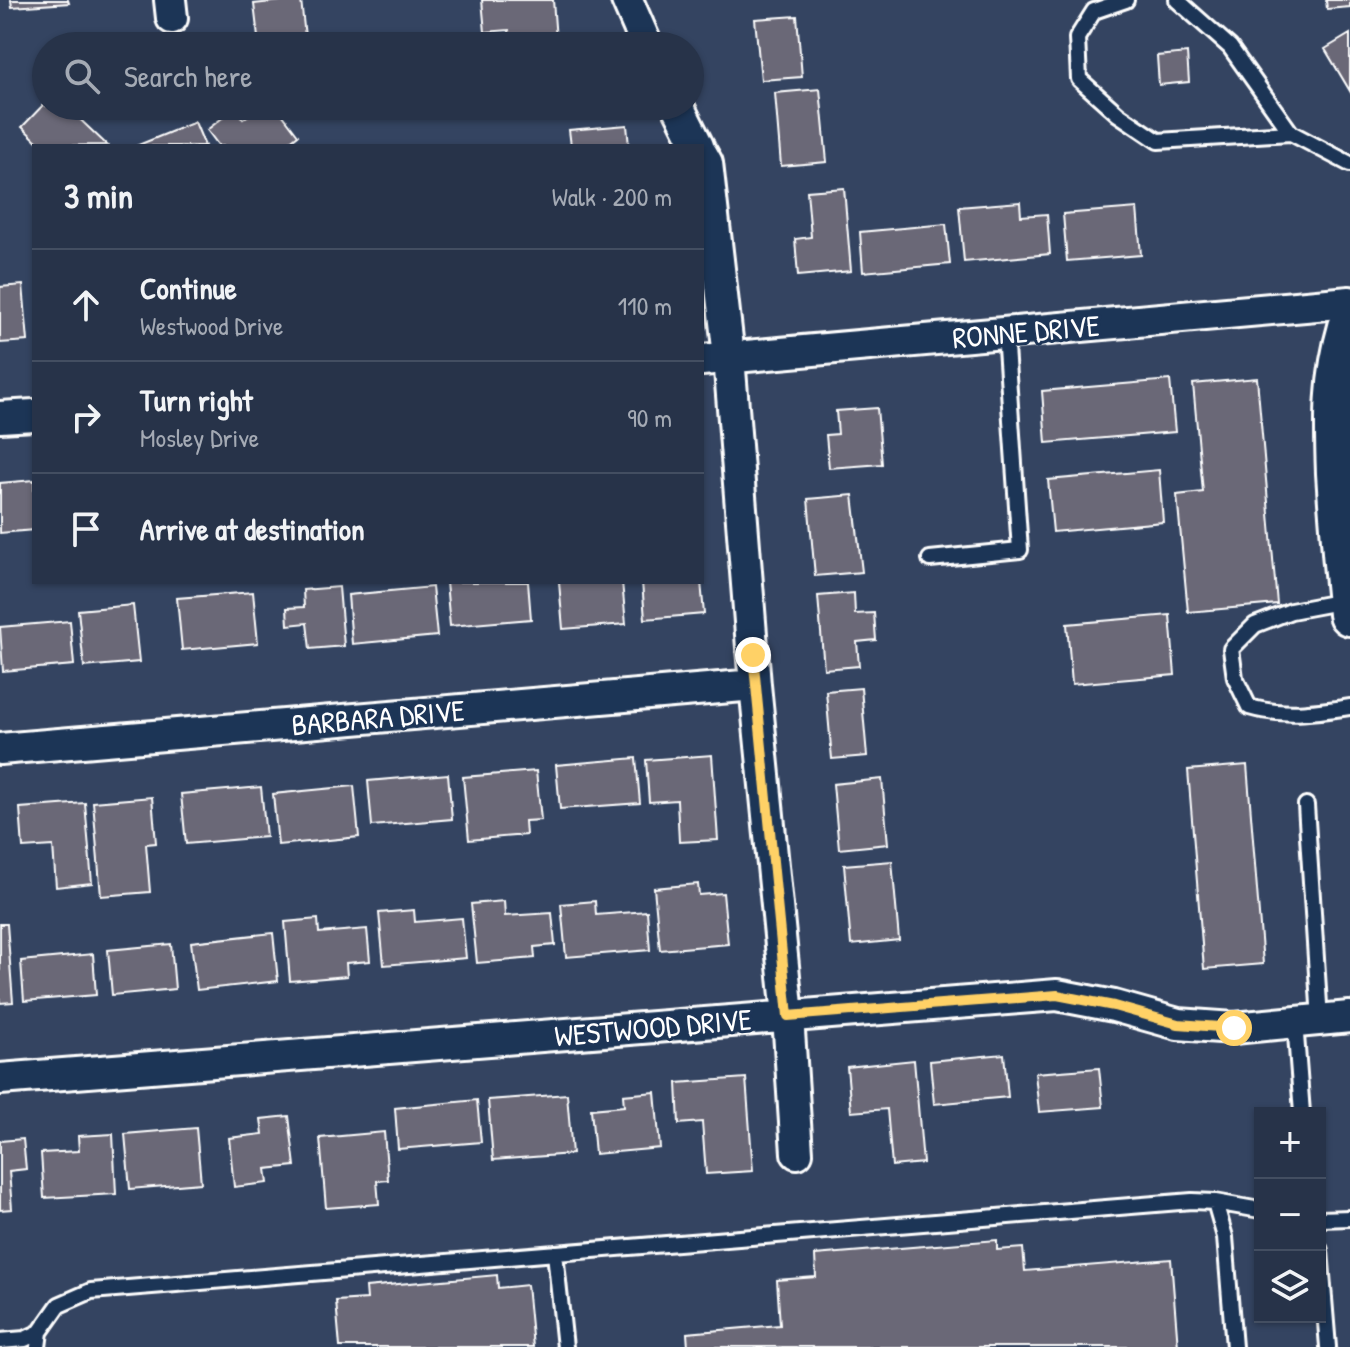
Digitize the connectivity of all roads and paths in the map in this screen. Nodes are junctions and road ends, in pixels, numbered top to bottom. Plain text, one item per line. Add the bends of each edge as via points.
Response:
1 (627, 0) edge
2 (1126, 0) edge
3 (1177, 0) edge
4 (641, 32) edge
5 (685, 120) edge
6 (1291, 133) junction
7 (697, 144) edge
8 (704, 158) edge
9 (1350, 164) edge
10 (1350, 302) edge
11 (1350, 327) edge
12 (1005, 333) junction
13 (715, 358) edge
14 (1344, 381) edge
15 (32, 415) edge
16 (0, 417) edge
17 (1344, 442) edge
18 (930, 559) dead end
19 (1349, 607) edge
20 (755, 685) junction
21 (1350, 707) edge
22 (0, 749) edge
23 (1306, 805) dead end
24 (788, 1016) junction
25 (1350, 1017) edge
26 (1308, 1021) junction
27 (0, 1079) edge
28 (1302, 1107) edge
29 (797, 1153) dead end
30 (1215, 1202) junction
31 (1254, 1209) edge
32 (1350, 1218) edge
33 (1326, 1219) edge
34 (1320, 1251) edge
35 (555, 1253) junction
36 (39, 1339) edge
37 (0, 1341) edge
38 (565, 1347) edge
39 (1234, 1347) edge
40 (1328, 1347) edge

1 - 4 street
2 - 6 lane via 1094,11 1077,38 1079,79 1118,114 1158,141
3 - 6 lane via 1230,47
5 - 7 street
6 - 9 lane
8 - 13 street
10 - 12 street, RONNE DRIVE
11 - 14 main road via 1342,355
12 - 13 street, RONNE DRIVE
12 - 18 lane via 1020,550
13 - 20 street
14 - 17 main road via 1336,412
15 - 16 street
17 - 19 main road via 1340,516
19 - 21 lane via 1291,611 1255,625 1231,649 1235,678 1249,707 1270,713
20 - 22 street, BARBARA DRIVE
20 - 24 street
23 - 26 lane
24 - 26 street, WESTWOOD DRIVE via 1057,995 1178,1024 1234,1028
24 - 27 street, WESTWOOD DRIVE
24 - 29 street
25 - 26 street, WESTWOOD DRIVE
26 - 28 lane
30 - 31 lane
30 - 35 lane
30 - 39 lane via 1225,1237
32 - 33 lane
34 - 40 lane
35 - 36 lane via 91,1291 59,1305
35 - 38 lane
36 - 37 lane

